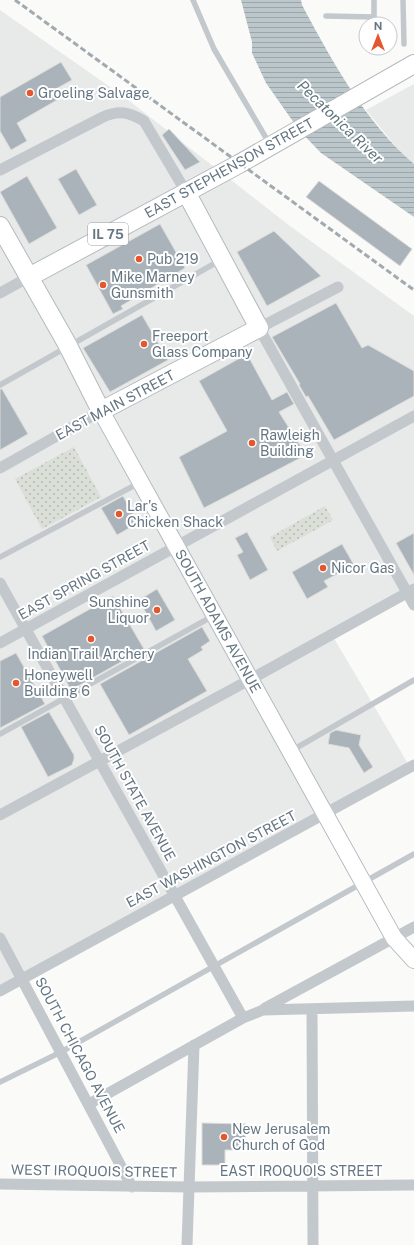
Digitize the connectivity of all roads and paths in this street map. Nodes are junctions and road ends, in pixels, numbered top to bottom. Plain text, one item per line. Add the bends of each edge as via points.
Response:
1 (193, 0) edge
2 (374, 0) edge
3 (403, 0) edge
4 (326, 16) dead end
5 (404, 44) dead end
6 (412, 68) edge
7 (270, 145) junction
8 (0, 170) edge
9 (186, 192) junction
10 (0, 226) edge
11 (223, 259) junction
12 (30, 277) junction
13 (338, 287) dead end
14 (0, 293) edge
15 (259, 328) junction
16 (68, 347) junction
17 (0, 384) edge
18 (101, 411) junction
19 (414, 416) edge
20 (334, 459) junction
21 (0, 468) edge
22 (141, 482) junction
23 (176, 546) junction
24 (0, 557) edge
25 (0, 583) edge
26 (411, 591) edge
27 (414, 605) edge
28 (215, 615) junction
29 (26, 629) junction
30 (0, 643) edge
31 (251, 679) junction
32 (414, 680) edge
33 (65, 698) junction
34 (0, 734) edge
35 (291, 751) junction
36 (100, 761) junction
37 (414, 765) edge
38 (0, 815) edge
39 (326, 815) junction
40 (414, 854) edge
41 (363, 883) junction
42 (174, 896) junction
43 (414, 927) edge
44 (0, 938) edge
45 (394, 938) junction
46 (414, 960) edge
47 (213, 966) junction
48 (22, 979) junction
49 (0, 991) edge
50 (414, 1006) edge
51 (312, 1009) junction
52 (263, 1010) junction
53 (243, 1018) junction
54 (194, 1045) junction
55 (61, 1052) junction
56 (0, 1082) edge
57 (89, 1104) junction
58 (0, 1184) edge
59 (414, 1185) edge
60 (132, 1186) junction
61 (312, 1186) junction
62 (188, 1187) junction
63 (187, 1245) edge
64 (313, 1245) edge

1 - 7 lane via 214,49
2 - 4 lane via 374,17
3 - 5 lane
6 - 7 main road, EAST STEPHENSON STREET / IL 75
7 - 9 main road, EAST STEPHENSON STREET / IL 75
8 - 9 street via 114,112 124,112 144,121
9 - 11 main road
9 - 12 main road, EAST STEPHENSON STREET / IL 75
10 - 12 main road, SOUTH ADAMS AVENUE
11 - 15 main road
11 - 16 lane
12 - 14 street, EAST STEPHENSON STREET
12 - 16 main road, SOUTH ADAMS AVENUE
13 - 15 street, EAST MAIN STREET
15 - 18 main road, EAST MAIN STREET
15 - 20 street
16 - 17 lane
16 - 18 main road, SOUTH ADAMS AVENUE
18 - 21 street, EAST MAIN STREET
18 - 22 street, SOUTH ADAMS AVENUE
19 - 20 street, EAST SPRING STREET
20 - 23 street, EAST SPRING STREET
20 - 26 street
22 - 23 street, SOUTH ADAMS AVENUE
22 - 24 lane
23 - 28 street, SOUTH ADAMS AVENUE
23 - 29 street, EAST SPRING STREET
25 - 29 street, SOUTH STATE AVENUE
26 - 27 street
26 - 31 street
28 - 31 street, SOUTH ADAMS AVENUE
28 - 33 lane
29 - 30 street, EAST SPRING STREET
29 - 33 street, SOUTH STATE AVENUE
31 - 35 street, SOUTH ADAMS AVENUE
31 - 36 street
32 - 35 lane
33 - 34 lane
33 - 36 street, SOUTH STATE AVENUE
35 - 39 street, SOUTH ADAMS AVENUE
36 - 38 street
36 - 42 street, SOUTH STATE AVENUE
37 - 39 street, EAST WASHINGTON STREET
39 - 41 street, SOUTH ADAMS AVENUE
39 - 42 street, EAST WASHINGTON STREET
40 - 41 lane
41 - 45 street, SOUTH ADAMS AVENUE
41 - 47 lane
42 - 47 street, SOUTH STATE AVENUE
42 - 48 street, EAST WASHINGTON STREET
43 - 45 street
44 - 48 street, SOUTH CHICAGO AVENUE
45 - 46 street, SOUTH ADAMS AVENUE
45 - 52 street
47 - 53 street, SOUTH STATE AVENUE
47 - 55 lane
48 - 49 street, EAST WASHINGTON STREET
48 - 55 street, SOUTH CHICAGO AVENUE
50 - 51 street
51 - 52 street
51 - 61 street
52 - 53 street
53 - 54 street
54 - 57 street
54 - 62 street
55 - 56 lane
55 - 57 street, SOUTH CHICAGO AVENUE
57 - 60 street, SOUTH CHICAGO AVENUE
58 - 60 street, WEST IROQUOIS STREET
59 - 61 street, EAST IROQUOIS STREET
60 - 62 street, WEST IROQUOIS STREET
61 - 62 street, EAST IROQUOIS STREET
61 - 64 street
62 - 63 street

